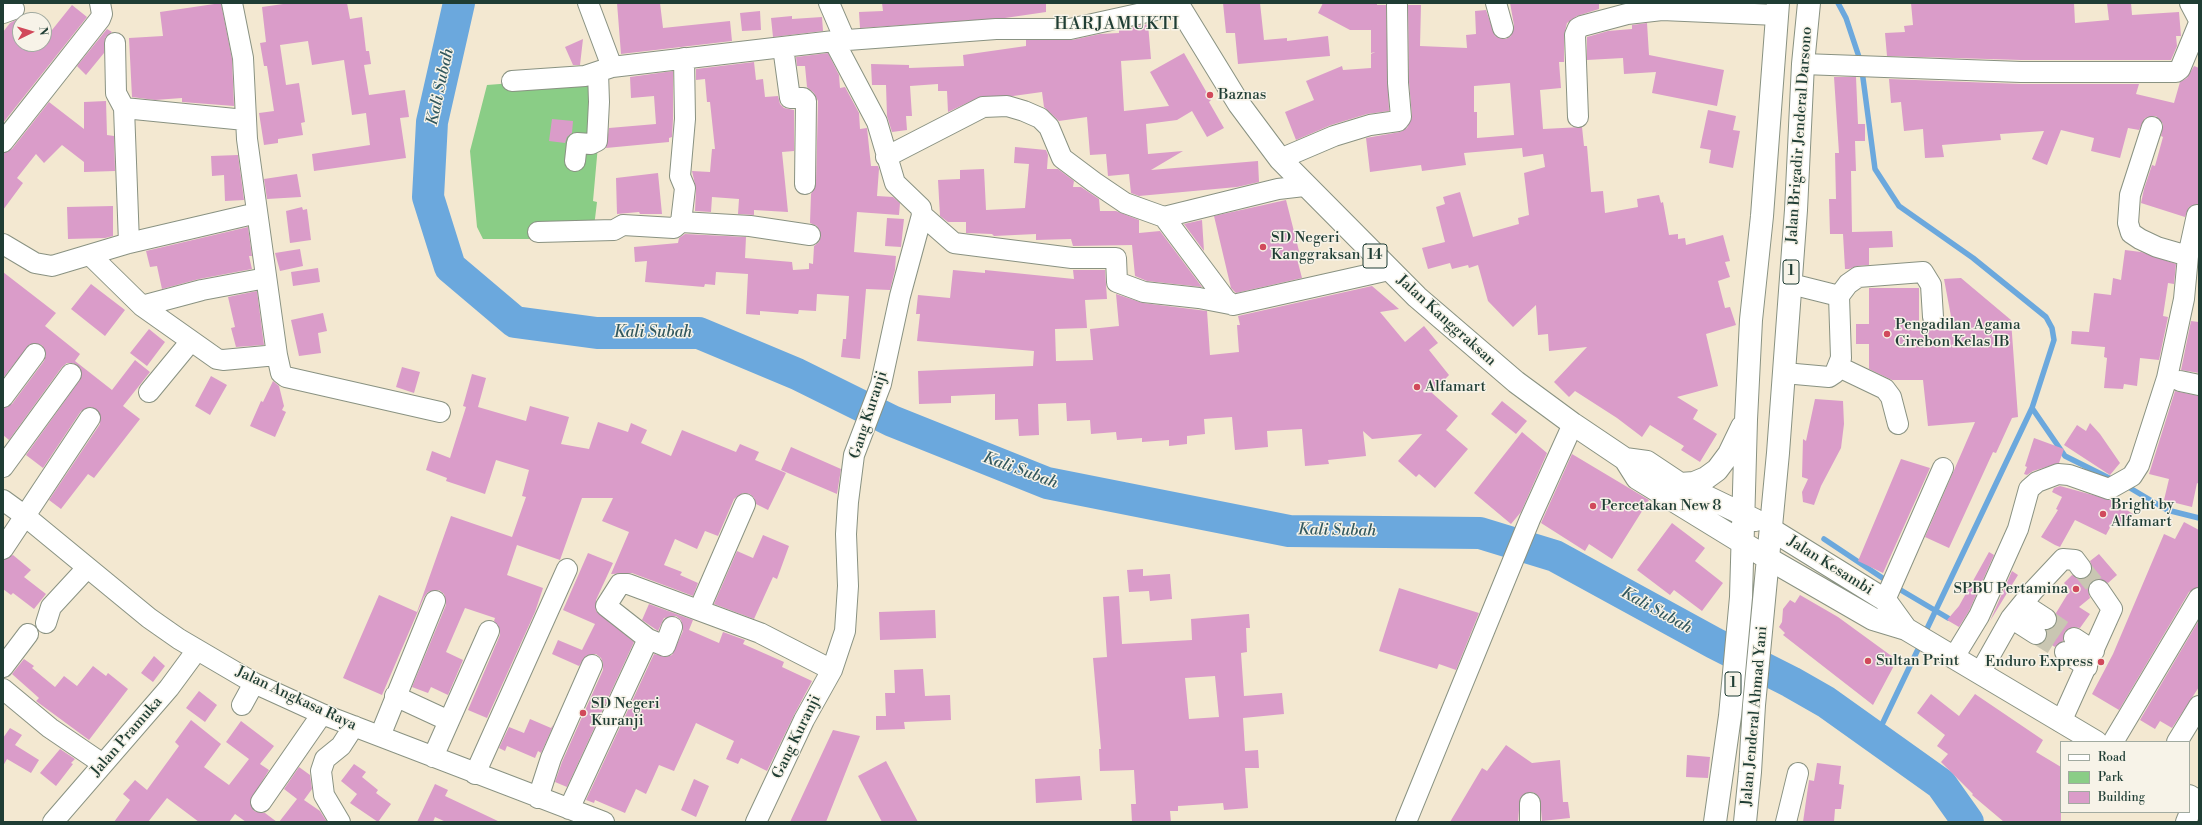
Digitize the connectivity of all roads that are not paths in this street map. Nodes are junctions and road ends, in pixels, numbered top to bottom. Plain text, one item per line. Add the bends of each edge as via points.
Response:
1 (100, 3) edge
2 (232, 3) edge
3 (588, 3) edge
4 (829, 3) edge
5 (1177, 3) edge
6 (1496, 3) edge
7 (2190, 3) edge
8 (1397, 5) dead end
9 (1627, 8) edge
10 (1808, 8) edge
11 (1777, 9) edge
12 (2199, 20) edge
13 (2199, 23) edge
14 (1503, 28) dead end
15 (840, 40) junction
16 (115, 43) dead end
17 (783, 47) junction
18 (684, 58) junction
19 (1803, 64) junction
20 (605, 69) junction
21 (512, 81) dead end
22 (124, 108) junction
23 (1578, 118) dead end
24 (245, 120) junction
25 (2152, 126) dead end
26 (3, 142) edge
27 (886, 157) junction
28 (1280, 159) junction
29 (575, 161) dead end
30 (804, 184) dead end
31 (1304, 186) junction
32 (257, 213) junction
33 (922, 215) junction
34 (2197, 215) dead end
35 (1164, 217) junction
36 (681, 222) junction
37 (538, 232) dead end
38 (810, 235) dead end
39 (129, 243) junction
40 (3, 244) edge
41 (90, 255) junction
42 (2188, 256) junction
43 (1389, 270) junction
44 (266, 278) junction
45 (1791, 284) junction
46 (1839, 296) junction
47 (2191, 301) edge
48 (1230, 304) junction
49 (142, 306) junction
50 (1933, 317) dead end
51 (192, 341) junction
52 (34, 354) dead end
53 (277, 355) junction
54 (1839, 367) junction
55 (1784, 373) junction
56 (70, 374) dead end
57 (149, 392) dead end
58 (3, 397) edge
59 (440, 412) dead end
60 (90, 418) dead end
61 (1746, 420) junction
62 (1573, 424) junction
63 (1898, 424) dead end
64 (1626, 459) junction
65 (3, 467) edge
66 (1943, 468) dead end
67 (1680, 484) junction
68 (3, 500) edge
69 (745, 504) dead end
70 (1743, 514) junction
71 (25, 516) junction
72 (1772, 530) junction
73 (1742, 542) junction
74 (3, 549) edge
75 (1769, 559) junction
76 (87, 568) junction
77 (2081, 568) tunnel mouth
78 (567, 569) dead end
79 (1891, 588) junction
80 (2099, 590) tunnel mouth
81 (435, 601) dead end
82 (2198, 601) edge
83 (699, 610) junction
84 (2017, 611) junction
85 (46, 623) dead end
86 (2041, 626) tunnel mouth
87 (672, 628) dead end
88 (1908, 630) junction
89 (489, 631) dead end
90 (28, 634) dead end
91 (648, 639) junction
92 (2069, 645) tunnel mouth
93 (197, 650) junction
94 (1950, 655) junction
95 (2090, 659) junction
96 (592, 665) dead end
97 (3, 667) edge
98 (832, 670) junction
99 (1980, 673) junction
100 (254, 683) junction
101 (3, 689) edge
102 (395, 696) junction
103 (242, 705) dead end
104 (2199, 706) edge
105 (322, 714) junction
106 (449, 720) junction
107 (2061, 722) junction
108 (354, 726) junction
109 (380, 736) junction
110 (2094, 741) edge
111 (2113, 741) edge
112 (2178, 741) edge
113 (433, 757) junction
114 (103, 764) junction
115 (1798, 773) dead end
116 (475, 774) junction
117 (538, 798) junction
118 (2194, 799) edge
119 (261, 802) dead end
120 (569, 809) junction
121 (2190, 810) edge
122 (53, 822) edge
123 (340, 822) edge
124 (604, 822) edge
125 (756, 822) edge
126 (1406, 822) edge
127 (1715, 822) edge
128 (1745, 822) edge
129 (1786, 822) edge

1 - 26 street via 100,19
2 - 24 street via 243,58
3 - 20 street
4 - 15 street
5 - 15 street via 1070,30 996,29
5 - 28 main road, Jalan Kanggraksan / 14 via 1239,104
6 - 14 street
7 - 12 street
8 - 28 street via 1401,117 1398,121 1370,125 1334,136
9 - 11 street
9 - 23 street via 1578,28 1575,35
10 - 19 main road, Jalan Brigadir Jenderal Darsono / 1
11 - 61 main road, Jalan Brigadir Jenderal Darsono / 1 via 1762,216 1751,320
13 - 19 street via 2180,69 2176,72 2021,72
15 - 17 street
15 - 27 street via 877,122
16 - 22 street via 116,93
17 - 18 street
17 - 30 street via 790,98 803,98 806,101
18 - 20 street
18 - 36 street via 685,118 680,176 685,188
19 - 45 main road, Jalan Brigadir Jenderal Darsono / 1
20 - 21 street via 584,76
20 - 29 street via 597,141 591,144 577,142
22 - 24 street
22 - 39 street
24 - 32 street
25 - 42 street via 2130,195 2128,223 2131,232 2140,239
27 - 33 street via 895,183 921,208
27 - 35 street via 983,107 1007,106 1024,110 1040,118 1048,128 1062,158 1094,182 1125,203
28 - 31 main road, Jalan Kanggraksan / 14
31 - 35 street via 1278,189
31 - 43 main road, Jalan Kanggraksan / 14
32 - 39 street
32 - 44 street
33 - 48 street via 954,243 1072,258 1116,258 1116,282 1144,292
33 - 98 street, Gang Kuranji via 900,296 881,384 854,455 846,534 848,586 844,631
34 - 42 street
35 - 48 street
36 - 37 street via 674,228 623,225 614,230
36 - 38 street via 750,226
39 - 41 street
40 - 41 street via 35,263 48,266 65,264
41 - 49 street
42 - 47 street
43 - 48 street via 1238,306
43 - 62 main road, Jalan Kanggraksan / 14 via 1516,382
44 - 49 street via 202,290
44 - 53 street
45 - 46 street
45 - 55 main road, Jalan Brigadir Jenderal Darsono / 1
46 - 50 street via 1848,284 1858,277 1923,272 1931,285
46 - 54 street
47 - 94 street via 2139,466 2132,476 2109,489 2069,475 2058,474 2037,482 2030,489 2018,529 1979,616
49 - 51 street
51 - 53 street via 210,355 223,360
51 - 57 street
52 - 58 street
53 - 59 street via 281,373 286,377
54 - 55 street via 1828,378
54 - 63 street via 1885,389 1891,397
55 - 72 main road, Jalan Brigadir Jenderal Darsono / 1
56 - 65 street
60 - 71 street
61 - 67 main road via 1729,454 1717,470 1694,483
61 - 70 main road, Jalan Brigadir Jenderal Darsono / 1
62 - 64 main road, Jalan Kanggraksan / 14
62 - 126 street via 1530,519
64 - 67 main road, Jalan Kanggraksan / 14 via 1647,462
64 - 73 main road, Jalan Kanggraksan / 14 via 1637,478
66 - 79 street
67 - 70 main road, Jalan Kanggraksan / 14
68 - 71 street, Jalan Angkasa Raya
69 - 83 street
70 - 72 main road, Jalan Kesambi
70 - 73 main road, Jalan Jenderal Ahmad Yani / 1
71 - 74 street
71 - 76 street, Jalan Angkasa Raya
72 - 75 main road, 1
72 - 79 main road, Jalan Kesambi
73 - 75 main road, Jalan Kesambi
73 - 127 main road, Jalan Jenderal Ahmad Yani / 1 via 1741,597
75 - 88 main road, Jalan Kesambi via 1873,619
75 - 128 main road, Jalan Jenderal Ahmad Yani / 1
76 - 85 street via 51,607
76 - 93 street, Jalan Angkasa Raya via 149,618
77 - 84 street via 2075,560 2063,559
78 - 116 street
79 - 88 main road, Jalan Kesambi
80 - 95 street via 2112,609
81 - 102 street
82 - 111 street
83 - 91 street via 628,584 620,584 606,606
83 - 98 street via 760,634
84 - 86 street
84 - 99 street
87 - 91 street via 665,646
88 - 94 main road, Jalan Kesambi
89 - 106 street
90 - 97 street
91 - 120 street
92 - 95 street
93 - 100 street, Jalan Angkasa Raya
93 - 114 street, Jalan Pramuka via 169,688
94 - 99 main road, Jalan Kesambi
95 - 107 street
96 - 117 street via 551,758
98 - 125 street, Gang Kuranji via 804,720
99 - 107 main road, Jalan Kesambi
100 - 103 street
100 - 105 street, Jalan Angkasa Raya
101 - 114 street via 50,728
102 - 106 street
102 - 109 street
104 - 112 street
105 - 108 street, Jalan Angkasa Raya
105 - 119 street
106 - 113 street
107 - 110 main road, Jalan Kesambi
108 - 109 street, Jalan Angkasa Raya
108 - 123 street via 341,746 325,759 321,771 324,795
109 - 113 street, Jalan Angkasa Raya
113 - 116 street, Jalan Angkasa Raya
114 - 122 street, Jalan Pramuka
115 - 129 street
116 - 117 street, Jalan Angkasa Raya
117 - 120 street, Jalan Angkasa Raya
118 - 121 street
120 - 124 street, Jalan Angkasa Raya

